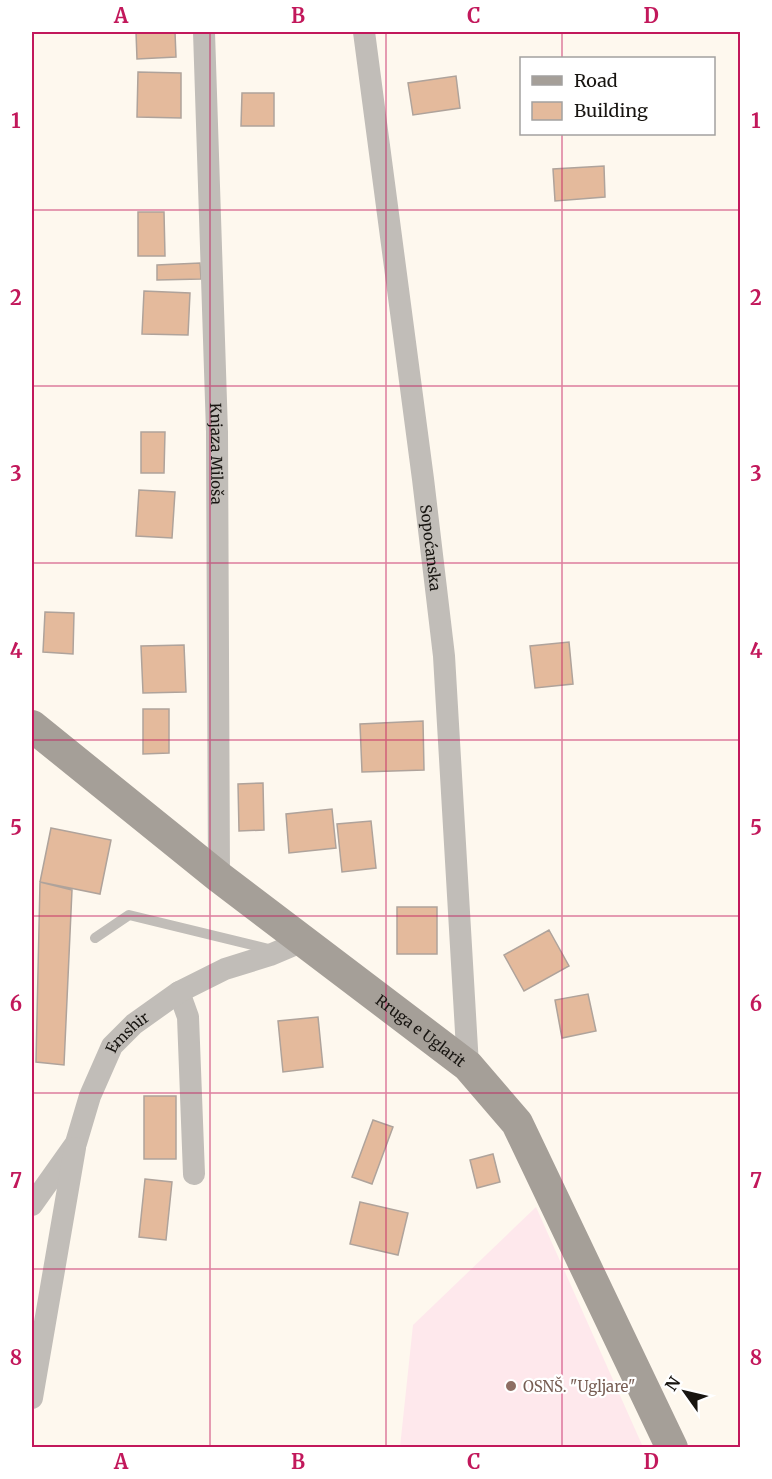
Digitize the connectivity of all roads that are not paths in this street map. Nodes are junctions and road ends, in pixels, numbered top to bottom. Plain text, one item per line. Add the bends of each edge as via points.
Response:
1 (204, 32) edge
2 (363, 32) edge
3 (32, 726) edge
4 (219, 877) junction
5 (95, 938) dead end
6 (290, 946) junction
7 (179, 992) junction
8 (468, 1066) junction
9 (76, 1143) junction
10 (194, 1174) dead end
11 (32, 1205) edge
12 (32, 1398) edge
13 (672, 1448) edge

1 - 4 street, Knjaza Miloša via 217,432
2 - 8 street, Sopoćanska via 444,656
3 - 4 street, Rruga e Uglarit
4 - 6 street, Rruga e Uglarit
5 - 6 lane via 129,915
6 - 7 street, Emshir via 225,969
6 - 8 street, Rruga e Uglarit
7 - 9 street, Emshir via 134,1024 112,1046 90,1096
7 - 10 street via 188,1017
8 - 13 street, Rruga e Uglarit via 517,1123
9 - 11 street, Emshir
9 - 12 street

